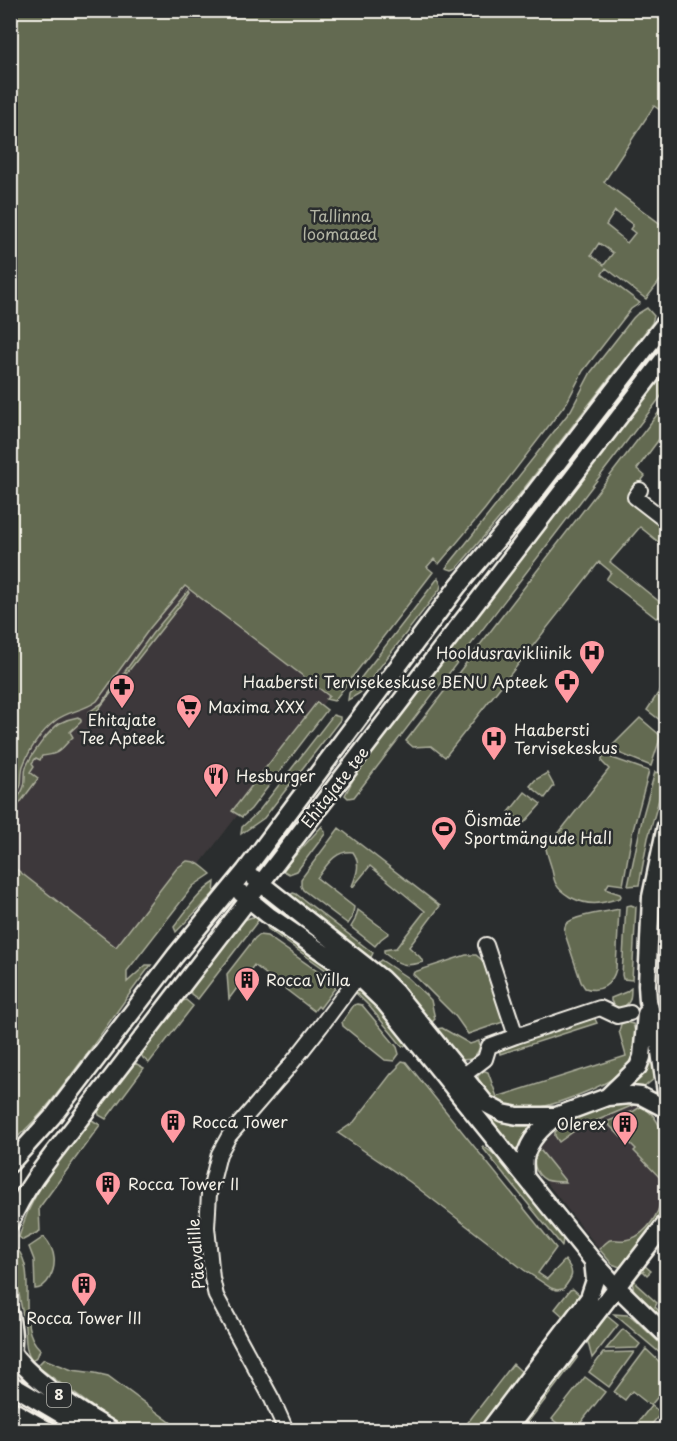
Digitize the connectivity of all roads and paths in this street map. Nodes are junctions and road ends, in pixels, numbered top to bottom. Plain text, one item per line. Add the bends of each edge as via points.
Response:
1 (666, 322) edge
2 (666, 356) edge
3 (640, 490) dead end
4 (666, 521) edge
5 (666, 826) edge
6 (246, 885) junction
7 (486, 945) dead end
8 (361, 971) junction
9 (648, 1001) junction
10 (630, 1013) dead end
11 (516, 1036) junction
12 (457, 1080) junction
13 (666, 1092) edge
14 (607, 1097) junction
15 (666, 1108) edge
16 (556, 1116) junction
17 (10, 1164) edge
18 (525, 1177) junction
19 (10, 1223) edge
20 (666, 1223) edge
21 (593, 1261) junction
22 (617, 1287) junction
23 (10, 1315) edge
24 (666, 1335) edge
25 (11, 1354) edge
26 (10, 1384) edge
27 (10, 1409) edge
28 (47, 1431) edge
29 (88, 1431) edge
30 (111, 1431) edge
31 (286, 1431) edge
32 (489, 1431) edge
33 (507, 1431) edge

1 - 6 main road, Ehitajate tee via 458,586
2 - 6 main road, Ehitajate tee
3 - 4 street via 635,496
5 - 9 main road via 651,897
6 - 8 main road via 268,915
6 - 17 main road, Ehitajate tee via 175,956 53,1116
6 - 19 main road, Ehitajate tee via 28,1189
7 - 11 street
8 - 12 main road via 396,993
8 - 31 street, Päevalille via 295,1060 229,1136 219,1154 209,1194 208,1236 216,1296
9 - 13 main road
9 - 14 main road via 638,1067
10 - 11 street via 617,1016 600,1008
11 - 12 street via 489,1046 485,1059
12 - 16 main road via 502,1113
12 - 18 main road
14 - 15 main road via 640,1096
14 - 16 main road
16 - 18 main road via 534,1138 525,1159
18 - 21 main road
20 - 22 main road
21 - 22 main road
21 - 32 main road via 595,1280 589,1298
22 - 24 main road
22 - 33 main road
23 - 25 main road via 14,1334
25 - 30 main road, 8 via 29,1372
26 - 29 main road
27 - 28 main road, 8

